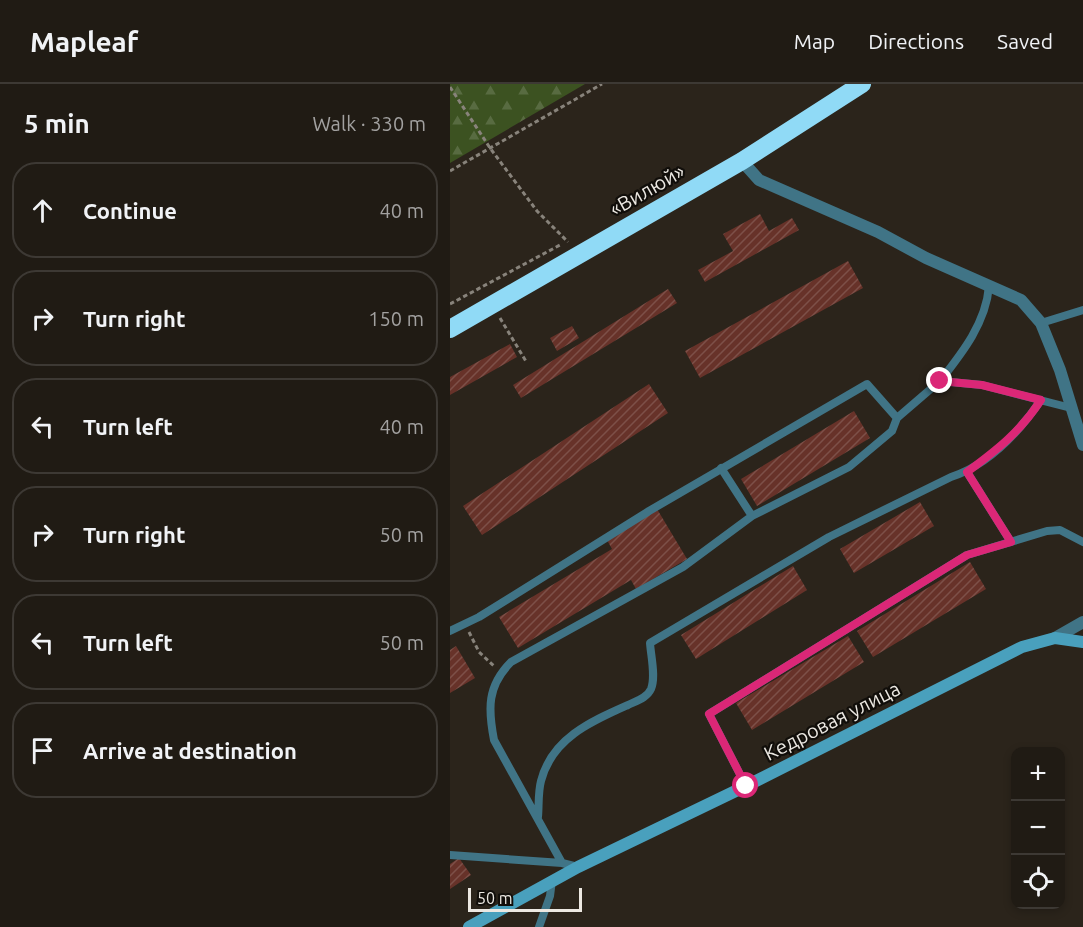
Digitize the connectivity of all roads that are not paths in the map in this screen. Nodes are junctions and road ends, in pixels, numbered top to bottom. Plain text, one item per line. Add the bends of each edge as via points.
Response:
1 (862, 84) edge
2 (742, 161) junction
3 (989, 286) junction
4 (1083, 310) edge
5 (1041, 323) junction
6 (450, 329) edge
7 (940, 381) junction
8 (1041, 400) junction
9 (1071, 408) junction
10 (897, 418) junction
11 (1083, 445) edge
12 (721, 468) junction
13 (967, 472) junction
14 (752, 516) junction
15 (1011, 542) junction
16 (1083, 542) edge
17 (1083, 622) edge
18 (450, 631) edge
19 (1055, 638) junction
20 (1083, 642) edge
21 (746, 786) junction
22 (538, 819) junction
23 (450, 855) edge
24 (562, 863) junction
25 (578, 867) junction
26 (552, 880) junction
27 (469, 927) edge
28 (539, 927) edge

1 - 2 highway, «Вилюй»
2 - 3 street via 759,180
2 - 6 highway, «Вилюй»
3 - 5 street via 1021,300
3 - 7 lane via 988,302 976,331
4 - 5 lane
5 - 9 street
7 - 8 lane via 982,385
7 - 10 lane
8 - 9 lane
8 - 13 lane via 1014,435
9 - 11 street
10 - 12 lane via 867,384
10 - 14 lane via 892,431 849,467
12 - 14 lane
12 - 18 lane
13 - 15 lane
13 - 22 lane via 829,537 650,643 651,690 565,740 541,781
14 - 22 lane via 683,567 511,662 500,673 490,701 494,740
15 - 16 lane via 1060,530
15 - 21 lane via 967,555 709,714
17 - 19 street
19 - 20 street
19 - 21 street, Кедровая улица via 1022,647
21 - 25 street, Кедровая улица
22 - 24 lane
23 - 24 lane
24 - 25 lane
25 - 26 street, Кедровая улица
26 - 27 street, Кедровая улица
26 - 28 lane

